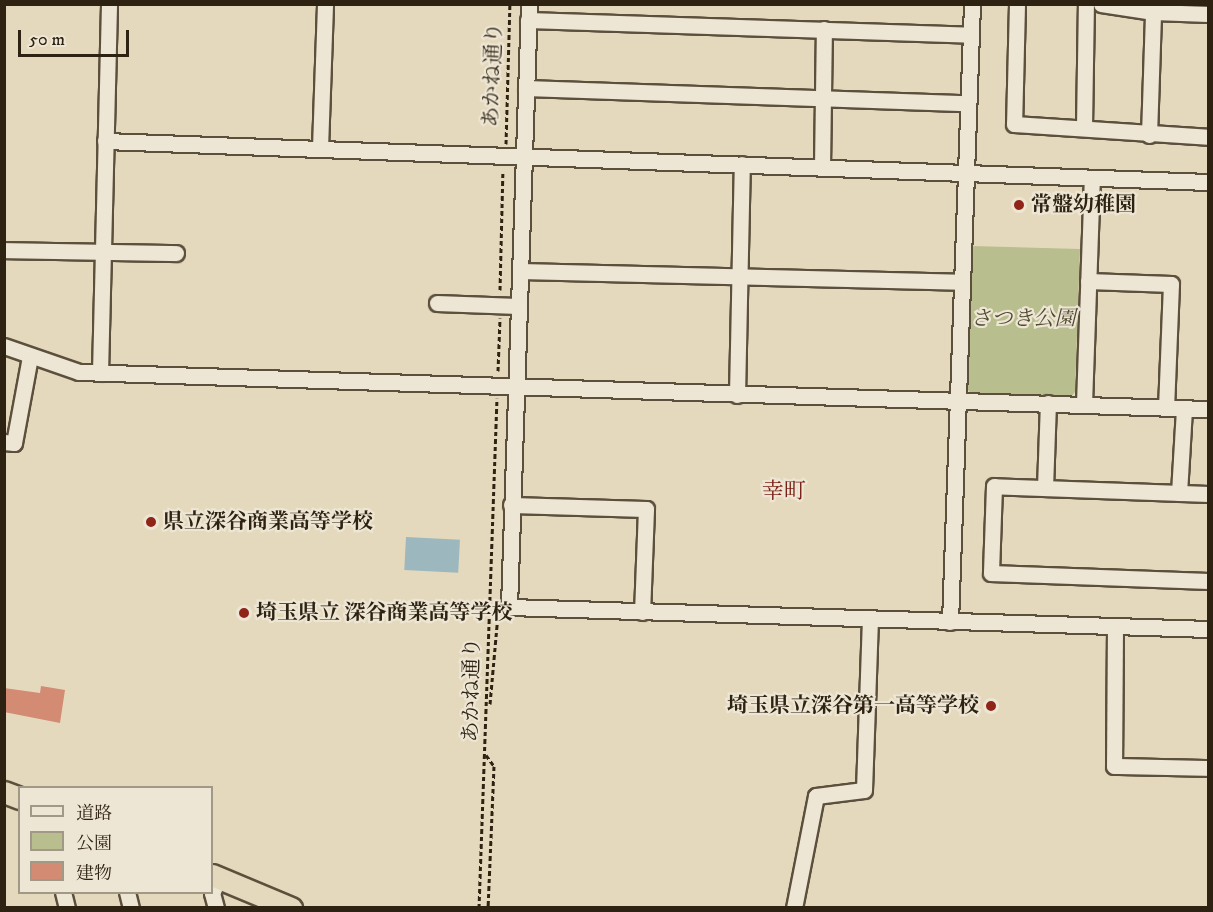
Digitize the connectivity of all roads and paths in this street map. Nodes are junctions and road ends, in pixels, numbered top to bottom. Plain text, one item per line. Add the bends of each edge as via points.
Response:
1 (109, 4) edge
2 (325, 4) edge
3 (510, 4) edge
4 (529, 4) edge
5 (972, 4) edge
6 (1017, 4) edge
7 (1086, 4) edge
8 (1101, 4) edge
9 (1153, 12) junction
10 (1209, 14) edge
11 (528, 20) junction
12 (824, 29) junction
13 (971, 35) junction
14 (526, 88) junction
15 (822, 98) junction
16 (966, 103) junction
17 (1084, 127) junction
18 (1149, 135) junction
19 (1209, 137) edge
20 (105, 141) junction
21 (506, 147) dead end
22 (320, 148) junction
23 (524, 155) junction
24 (506, 162) dead end
25 (741, 164) junction
26 (822, 167) junction
27 (964, 173) junction
28 (1092, 177) junction
29 (1209, 182) edge
30 (4, 250) edge
31 (176, 253) dead end
32 (104, 254) junction
33 (520, 271) junction
34 (739, 276) junction
35 (1088, 281) junction
36 (960, 282) junction
37 (501, 298) dead end
38 (437, 303) dead end
39 (518, 306) junction
40 (501, 313) dead end
41 (4, 346) edge
42 (30, 357) junction
43 (100, 373) junction
44 (498, 375) dead end
45 (515, 387) junction
46 (737, 395) junction
47 (956, 400) junction
48 (497, 402) dead end
49 (1048, 403) junction
50 (1084, 405) junction
51 (1166, 407) junction
52 (1184, 408) junction
53 (1209, 409) edge
54 (4, 442) edge
55 (1045, 488) junction
56 (1179, 493) junction
57 (1209, 494) edge
58 (511, 505) junction
59 (1209, 580) edge
60 (642, 612) junction
61 (870, 620) junction
62 (950, 622) junction
63 (1115, 627) junction
64 (1209, 629) edge
65 (486, 755) junction
66 (1209, 768) edge
67 (215, 877) edge
68 (291, 908) edge
69 (479, 908) edge
70 (488, 908) edge
71 (794, 908) edge

1 - 20 street
2 - 22 street
3 - 21 path, あかね通り
4 - 11 street
5 - 13 street
6 - 17 street via 1014,124
7 - 17 street
8 - 9 street
9 - 10 street
9 - 18 street
11 - 12 street
11 - 14 street
12 - 13 street
12 - 15 street
13 - 16 street
14 - 15 street
14 - 23 street
15 - 16 street
15 - 26 street
16 - 27 street
17 - 18 street
18 - 19 street
20 - 22 street
20 - 32 street
22 - 23 street
23 - 25 street
23 - 33 street
24 - 37 path
25 - 26 street
25 - 34 street
26 - 27 street
27 - 28 street
27 - 36 street
28 - 29 street
28 - 35 street
30 - 32 street
31 - 32 street
32 - 43 street
33 - 34 street
33 - 39 street
34 - 36 street
34 - 46 street
35 - 50 street
35 - 51 street via 1171,284
36 - 47 street
38 - 39 street
39 - 45 street
40 - 44 path
41 - 42 street
42 - 43 street via 66,370
42 - 54 street via 14,443
43 - 45 street
45 - 46 street
45 - 58 street
46 - 47 street
47 - 49 street
47 - 62 street
48 - 65 path, あかね通り
49 - 50 street
49 - 55 street
50 - 51 street
51 - 52 street
52 - 53 street
52 - 56 street
55 - 56 street
55 - 59 street via 994,486 991,573
56 - 57 street
58 - 60 street via 509,607
58 - 60 street via 646,509
60 - 61 street
61 - 62 street
61 - 71 street via 864,790 816,796
62 - 63 street
63 - 64 street
63 - 66 street via 1114,766
65 - 69 path, あかね通り
65 - 70 path via 494,766
67 - 68 highway

